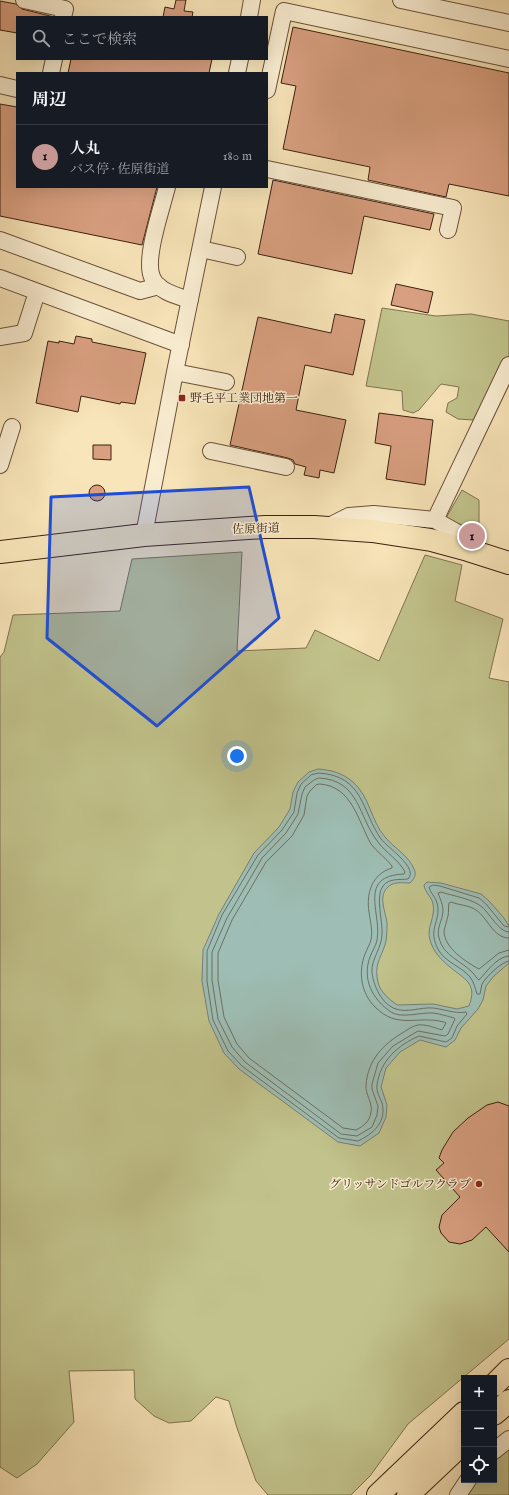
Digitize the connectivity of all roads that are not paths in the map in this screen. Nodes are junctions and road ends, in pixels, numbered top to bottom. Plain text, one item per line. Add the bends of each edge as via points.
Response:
1 (24, 0) edge
2 (252, 0) edge
3 (401, 0) edge
4 (63, 16) edge
5 (249, 16) edge
6 (509, 23) edge
7 (509, 58) edge
8 (54, 60) edge
9 (240, 60) edge
10 (51, 72) edge
11 (237, 72) edge
12 (0, 85) edge
13 (268, 85) edge
14 (16, 89) edge
15 (268, 169) edge
16 (167, 188) edge
17 (214, 188) edge
18 (448, 230) dead end
19 (0, 240) edge
20 (201, 249) junction
21 (237, 256) dead end
22 (0, 278) edge
23 (159, 286) junction
24 (37, 292) junction
25 (190, 300) junction
26 (0, 338) edge
27 (181, 345) junction
28 (509, 365) edge
29 (175, 372) junction
30 (226, 382) dead end
31 (12, 427) dead end
32 (212, 451) dead end
33 (0, 465) edge
34 (286, 467) dead end
35 (435, 520) junction
36 (325, 528) junction
37 (144, 535) junction
38 (468, 550) junction
39 (0, 552) edge
40 (509, 563) edge
41 (509, 1370) edge
42 (497, 1381) edge
43 (509, 1401) edge
44 (497, 1411) edge
45 (461, 1416) edge
46 (509, 1439) edge
47 (461, 1445) edge
48 (497, 1449) edge
49 (466, 1483) edge
50 (378, 1495) edge
51 (408, 1495) edge
52 (458, 1495) edge

1 - 4 street via 65,9
2 - 5 street
3 - 6 street
7 - 13 street via 284,11
8 - 10 street
9 - 11 street
12 - 14 street
15 - 18 street via 453,208
16 - 23 street via 149,256 152,277
17 - 20 street
19 - 23 street via 140,291
20 - 21 street
20 - 25 street
22 - 24 street
23 - 25 street
24 - 26 street via 24,333
24 - 27 street
25 - 27 street
27 - 29 street
28 - 35 street
29 - 30 street
29 - 37 street
31 - 33 street
32 - 34 street
35 - 36 street via 374,514 349,516
35 - 38 street via 465,537
36 - 37 highway, 佐原街道 via 265,527
36 - 38 highway, 佐原街道 via 395,534
37 - 39 highway, 佐原街道
38 - 40 highway, 佐原街道
41 - 42 highway
43 - 44 highway
45 - 50 highway
46 - 48 street
47 - 51 highway
49 - 52 street

